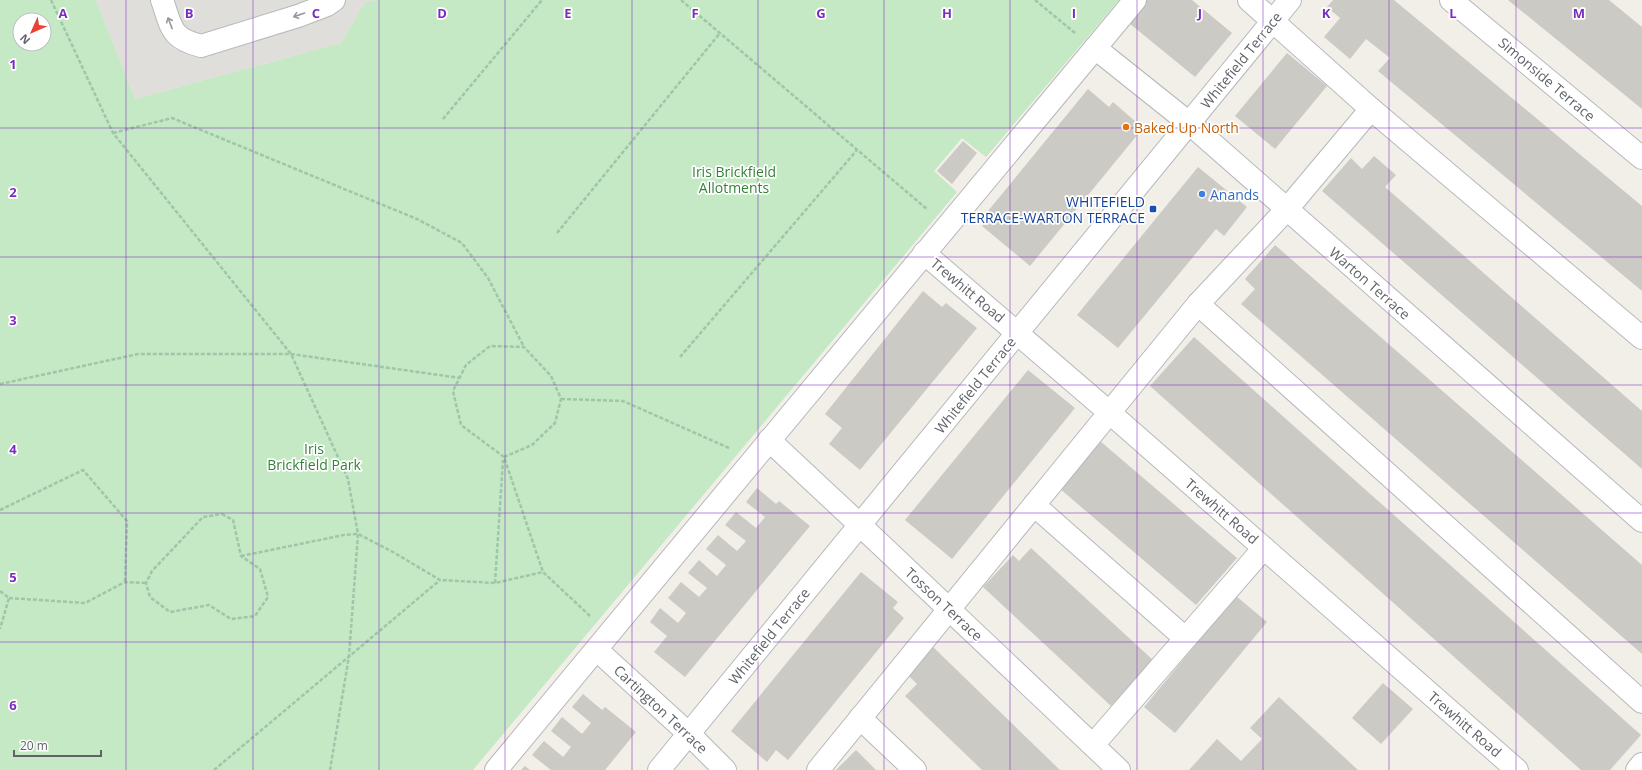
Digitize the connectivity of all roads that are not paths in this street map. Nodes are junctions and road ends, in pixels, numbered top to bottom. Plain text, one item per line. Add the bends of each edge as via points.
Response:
1 (162, 0) edge
2 (334, 0) edge
3 (1135, 0) edge
4 (1249, 0) edge
5 (1290, 0) edge
6 (1451, 0) edge
7 (1273, 20) junction
8 (1095, 48) junction
9 (1371, 109) junction
10 (1189, 123) junction
11 (1642, 158) edge
12 (1287, 209) junction
13 (924, 253) junction
14 (1198, 304) junction
15 (1017, 333) junction
16 (1642, 338) edge
17 (1110, 413) junction
18 (769, 440) junction
19 (1034, 505) junction
20 (1642, 522) edge
21 (860, 524) junction
22 (1264, 548) junction
23 (949, 609) junction
24 (1185, 638) junction
25 (597, 650) junction
26 (1642, 702) edge
27 (860, 718) junction
28 (689, 734) junction
29 (1093, 745) junction
30 (1642, 764) edge
31 (496, 770) edge
32 (659, 770) edge
33 (725, 770) edge
34 (818, 770) edge
35 (915, 770) edge
36 (1119, 770) edge
37 (1517, 770) edge
38 (1637, 770) edge

2 -> 1 street via 298,16 201,46 175,35
3 - 8 street
4 - 7 street
5 - 7 street, Whitefield Terrace
6 - 11 street, Simonside Terrace
7 - 9 street
7 - 10 street, Whitefield Terrace
8 - 10 street, Warton Terrace
8 - 13 street
9 - 12 street
9 - 16 street
10 - 12 street, Warton Terrace
10 - 15 street, Whitefield Terrace
12 - 14 street
12 - 20 street, Warton Terrace
13 - 15 street, Trewhitt Road
13 - 18 street
14 - 17 street
14 - 26 street
15 - 17 street, Trewhitt Road
15 - 21 street, Whitefield Terrace
17 - 19 street
17 - 22 street, Trewhitt Road
18 - 21 street, Tosson Terrace
18 - 25 street
19 - 23 street
19 - 24 street
21 - 23 street, Tosson Terrace
21 - 28 street, Whitefield Terrace
22 - 24 street
22 - 37 street, Trewhitt Road
23 - 27 street
23 - 29 street, Tosson Terrace
24 - 29 street
25 - 28 street, Cartington Terrace
25 - 31 street
27 - 34 street
27 - 35 street
28 - 32 street, Whitefield Terrace
28 - 33 street, Cartington Terrace
29 - 36 street, Tosson Terrace
30 - 38 street

